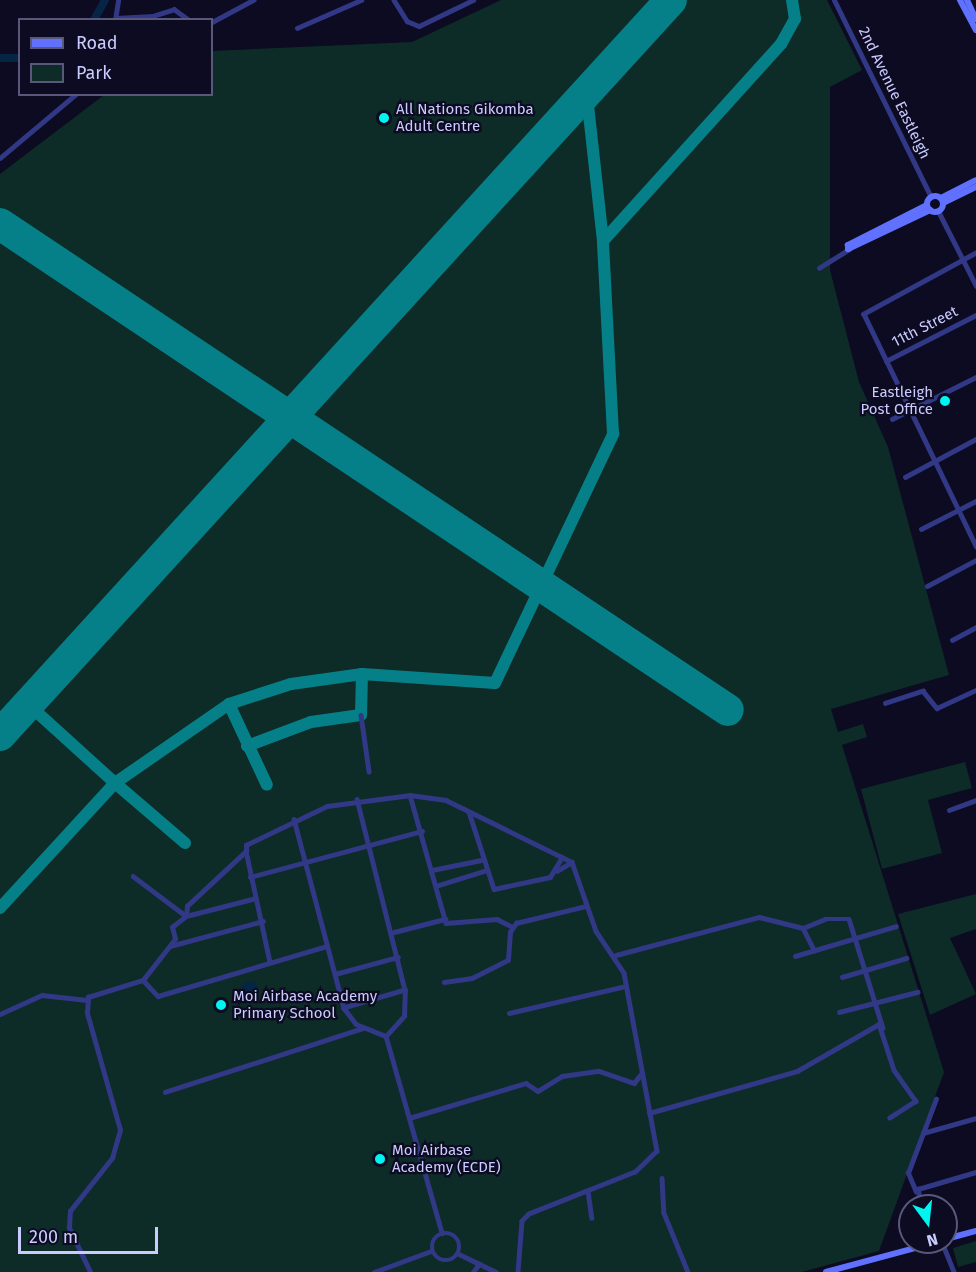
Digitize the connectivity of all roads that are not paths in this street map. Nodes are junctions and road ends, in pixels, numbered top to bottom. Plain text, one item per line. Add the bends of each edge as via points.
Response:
1 (118, 0) edge
2 (253, 0) edge
3 (361, 0) edge
4 (394, 0) edge
5 (473, 0) edge
6 (834, 0) edge
7 (960, 0) edge
8 (967, 0) edge
9 (116, 18) edge
10 (128, 18) edge
11 (186, 18) edge
12 (976, 19) edge
13 (213, 21) edge
14 (297, 28) dead end
15 (976, 30) edge
16 (74, 96) edge
17 (0, 158) edge
18 (976, 180) edge
19 (976, 187) edge
20 (931, 197) junction
21 (942, 200) junction
22 (929, 207) junction
23 (938, 211) junction
24 (849, 249) joint
25 (976, 253) edge
26 (963, 260) junction
27 (819, 268) dead end
28 (976, 285) edge
29 (976, 315) edge
30 (886, 361) junction
31 (976, 377) edge
32 (910, 410) junction
33 (892, 419) dead end
34 (976, 440) edge
35 (935, 460) junction
36 (905, 477) dead end
37 (976, 501) edge
38 (960, 510) junction
39 (921, 529) dead end
40 (976, 546) edge
41 (976, 560) edge
42 (927, 586) dead end
43 (976, 627) edge
44 (952, 640) dead end
45 (976, 690) edge
46 (885, 703) dead end
47 (361, 715) dead end
48 (369, 771) dead end
49 (410, 795) junction
50 (357, 799) junction
51 (976, 800) edge
52 (949, 810) dead end
53 (469, 812) junction
54 (294, 819) junction
55 (422, 831) junction
56 (366, 845) junction
57 (246, 851) junction
58 (562, 857) junction
59 (481, 860) junction
60 (573, 862) junction
61 (304, 863) junction
62 (432, 870) junction
63 (557, 870) junction
64 (484, 871) junction
65 (133, 876) dead end
66 (250, 877) junction
67 (436, 886) junction
68 (256, 898) junction
69 (586, 906) junction
70 (186, 916) junction
71 (445, 919) junction
72 (263, 921) junction
73 (511, 926) junction
74 (896, 927) dead end
75 (803, 928) junction
76 (394, 932) junction
77 (857, 938) junction
78 (327, 946) junction
79 (163, 949) junction
80 (814, 950) junction
81 (616, 955) junction
82 (795, 956) dead end
83 (398, 957) junction
84 (906, 958) dead end
85 (270, 962) junction
86 (867, 971) junction
87 (335, 974) junction
88 (842, 977) dead end
89 (143, 981) junction
90 (444, 982) dead end
91 (626, 986) junction
92 (405, 990) junction
93 (917, 992) dead end
94 (87, 1000) junction
95 (876, 1001) junction
96 (344, 1008) junction
97 (838, 1012) dead end
98 (509, 1013) dead end
99 (0, 1014) edge
100 (363, 1028) junction
101 (885, 1035) junction
102 (386, 1036) junction
103 (642, 1073) junction
104 (165, 1092) dead end
105 (936, 1099) dead end
106 (649, 1113) junction
107 (409, 1118) junction
108 (890, 1118) dead end
109 (976, 1118) edge
110 (923, 1133) junction
111 (976, 1172) edge
112 (662, 1178) dead end
113 (588, 1191) junction
114 (916, 1192) joint
115 (592, 1218) dead end
116 (976, 1231) edge
117 (442, 1233) junction
118 (958, 1236) edge
119 (431, 1251) junction
120 (898, 1252) edge
121 (459, 1254) junction
122 (947, 1254) edge
123 (479, 1264) junction
124 (90, 1272) edge
125 (374, 1272) edge
126 (473, 1272) edge
127 (496, 1272) edge
128 (518, 1272) edge
129 (688, 1272) edge
130 (826, 1272) edge
131 (954, 1272) edge

1 - 9 street
2 - 13 street
3 - 14 street
4 - 5 street via 413,25
6 - 20 street, 2nd Avenue Eastleigh
7 - 15 main road
8 - 12 main road
10 - 11 street via 174,9
16 - 17 street
18 - 21 main road
19 - 21 main road
20 - 21 main road
20 - 22 main road
21 - 23 main road
22 - 23 main road
22 - 24 main road via 848,245
23 - 26 street
24 - 27 street
25 - 26 street
26 - 28 street
26 - 30 street via 868,309 865,320
29 - 30 street, 11th Street
30 - 32 street
31 - 32 street
32 - 33 street
32 - 35 street
34 - 35 street
35 - 36 street
35 - 38 street
37 - 38 street
38 - 39 street
38 - 40 street
41 - 42 street
43 - 44 street
45 - 46 street via 937,708 918,690
47 - 48 street
49 - 50 street
49 - 53 street via 446,800
49 - 55 street
50 - 54 street
50 - 56 street
51 - 52 street
53 - 58 street
53 - 59 street
54 - 57 street via 246,845
54 - 61 street
55 - 56 street
55 - 62 street
56 - 61 street
56 - 76 street
57 - 66 street
57 - 70 street via 222,868 187,906
58 - 60 street
58 - 63 street
59 - 62 street
59 - 64 street
60 - 63 street
60 - 69 street
61 - 66 street
61 - 78 street
62 - 67 street
63 - 64 street via 499,891
64 - 67 street
65 - 70 street
66 - 68 street
67 - 71 street
68 - 70 street
68 - 72 street
69 - 73 street
69 - 81 street via 596,931
70 - 79 street via 172,927 174,939
71 - 73 street via 450,926 496,919
71 - 76 street
72 - 79 street
72 - 85 street
73 - 90 street via 508,960 472,978
74 - 77 street
75 - 77 street via 847,918
75 - 80 street
75 - 81 street via 759,917
76 - 83 street
77 - 80 street
77 - 86 street
78 - 85 street
78 - 87 street
79 - 89 street
80 - 82 street
81 - 91 street
83 - 87 street
83 - 92 street
84 - 86 street
85 - 89 street via 158,996
86 - 88 street
86 - 95 street
87 - 96 street
89 - 94 street
91 - 98 street
91 - 103 street
92 - 96 street
92 - 102 street via 404,1016
93 - 95 street
94 - 99 street via 42,995
94 - 124 street via 120,1130 112,1158 70,1211 69,1228
95 - 97 street
95 - 101 street
96 - 100 street
100 - 102 street
100 - 104 street
101 - 106 street via 879,1024 797,1071
101 - 108 street via 890,1062 916,1101
102 - 107 street
103 - 106 street
103 - 107 street via 634,1083 599,1071 562,1076 538,1091 526,1083
105 - 110 street
106 - 113 street via 657,1151 635,1172
107 - 117 street
109 - 110 street
110 - 114 street via 908,1173
111 - 114 street
112 - 129 street via 664,1213
113 - 115 street
113 - 128 street via 552,1202 522,1221
116 - 118 main road
117 - 119 street
117 - 121 street via 455,1236
119 - 121 street via 448,1262
119 - 125 street
120 - 130 main road
121 - 123 street
122 - 131 street
123 - 126 street
123 - 127 street

